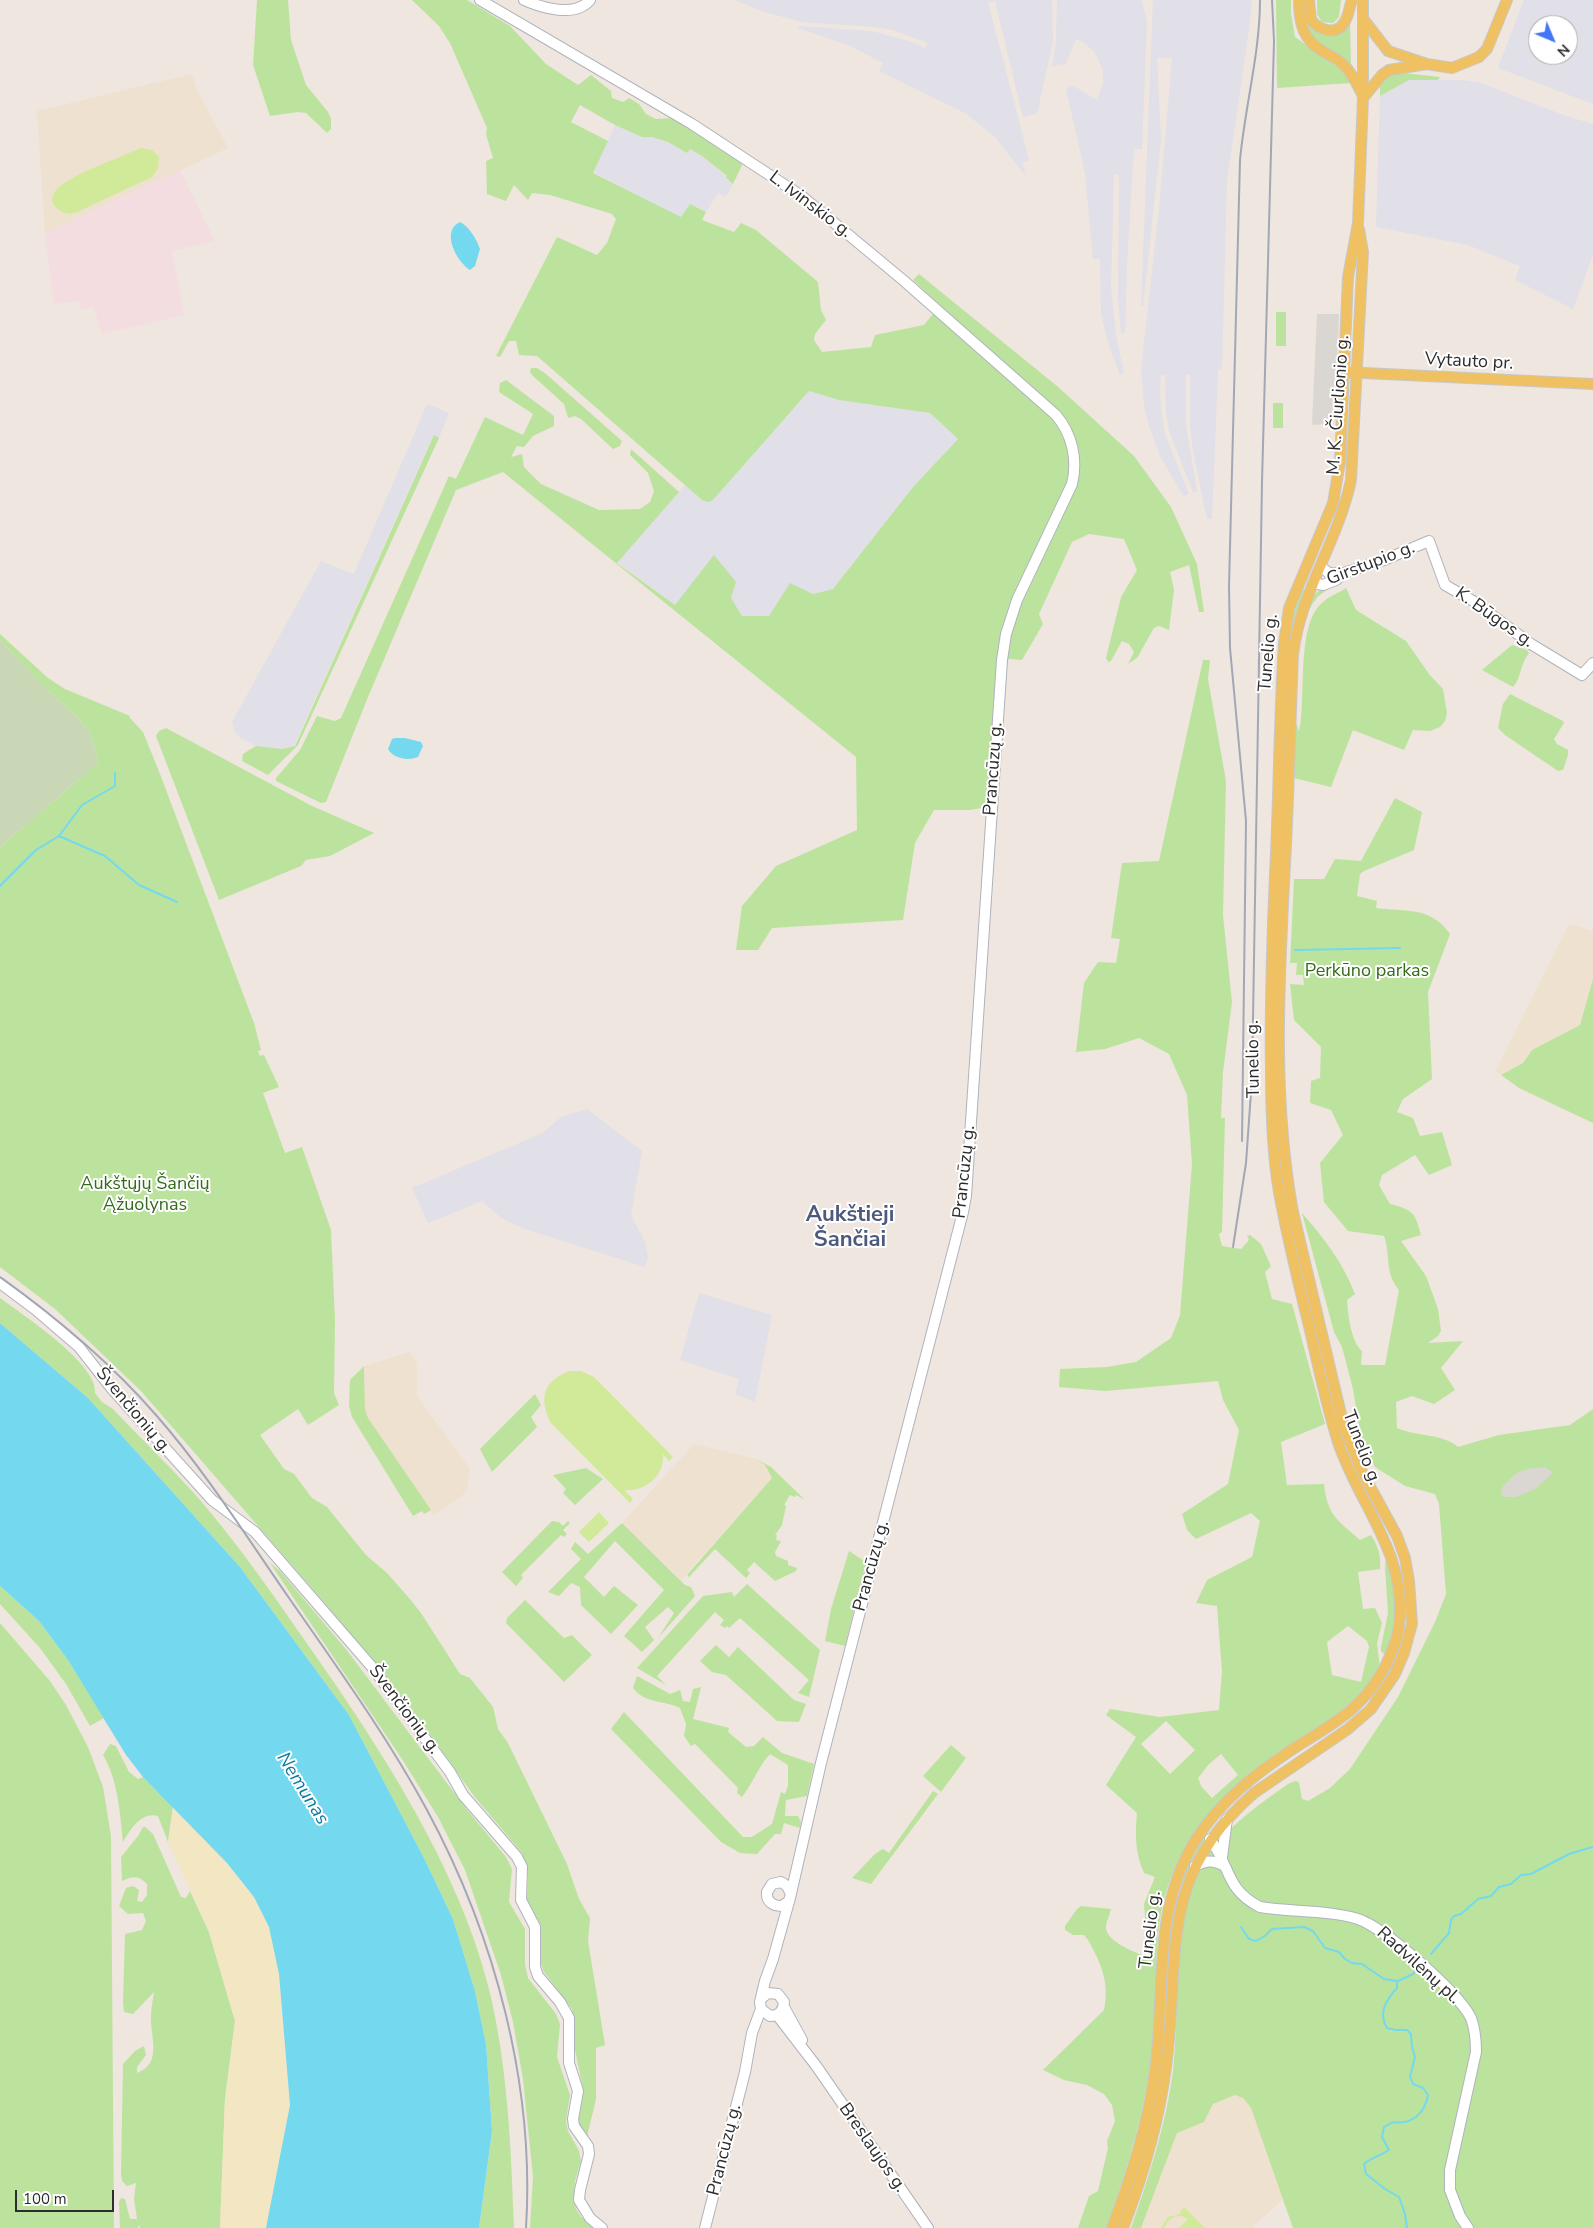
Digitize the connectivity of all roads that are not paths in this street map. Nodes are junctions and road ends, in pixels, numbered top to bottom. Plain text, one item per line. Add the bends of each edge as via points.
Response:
1 (480, 0) edge
2 (524, 0) edge
3 (590, 0) edge
4 (1299, 0) edge
5 (1309, 0) edge
6 (1352, 0) edge
7 (1363, 0) edge
8 (1507, 0) edge
9 (1364, 20) junction
10 (1427, 64) junction
11 (1363, 98) junction
12 (1358, 223) junction
13 (1343, 372) junction
14 (1358, 373) junction
15 (1593, 384) edge
16 (1342, 399) junction
17 (1356, 399) junction
18 (1074, 475) joint
19 (1429, 541) joint
20 (1321, 567) junction
21 (1344, 573) junction
22 (1300, 578) junction
23 (1313, 583) junction
24 (1593, 664) edge
25 (0, 1283) edge
26 (1384, 1513) junction
27 (1374, 1519) junction
28 (1226, 1819) junction
29 (1203, 1829) junction
30 (1210, 1839) junction
31 (1224, 1862) junction
32 (797, 1865) junction
33 (1195, 1866) junction
34 (781, 1882) junction
35 (790, 1898) junction
36 (776, 1906) junction
37 (780, 1928) junction
38 (773, 1959) junction
39 (775, 1993) junction
40 (762, 1998) junction
41 (773, 2012) junction
42 (602, 2228) edge
43 (705, 2228) edge
44 (928, 2228) edge
45 (1112, 2228) edge
46 (1123, 2228) edge
47 (1468, 2228) edge

1 - 18 street, L. Ivinskio g. via 720,142 816,206 1056,415 1072,445
2 - 3 street via 544,8 566,9 580,8
4 - 11 main road via 1304,34 1317,48 1347,68
5 - 6 main road via 1311,20 1326,30 1337,29 1345,22
7 - 9 main road, M. K. Čiurlionio g.
8 - 10 main road via 1487,49 1479,58 1452,68
9 - 10 main road via 1388,51
9 - 11 main road, M. K. Čiurlionio g.
10 - 11 main road via 1389,70
11 - 12 main road, M. K. Čiurlionio g.
12 - 13 main road, M. K. Čiurlionio g. via 1348,277
12 - 14 main road, M. K. Čiurlionio g. via 1363,252
13 - 14 main road, Vytauto pr.
13 - 16 main road, M. K. Čiurlionio g.
14 - 15 main road, Vytauto pr.
14 - 17 main road, M. K. Čiurlionio g.
16 - 17 main road
16 - 22 main road, M. K. Čiurlionio g. via 1340,462 1333,503
17 - 20 main road, M. K. Čiurlionio g. via 1346,503
18 - 32 street, Prancūzų g. via 1064,503 1017,600 1006,634 997,725 966,1196
19 - 21 street, Girstupio g.
19 - 24 street, K. Būgos g. via 1445,584 1582,675
20 - 21 street via 1329,573
20 - 23 main road, M. K. Čiurlionio g.
21 - 23 street, Girstupio g. via 1323,585
22 - 23 main road
22 - 27 main road, Tunelio g. via 1287,616 1283,655 1270,989 1271,1115 1287,1234 1328,1409 1346,1464
23 - 26 main road, Tunelio g. via 1300,616 1293,655 1280,973 1282,1142 1293,1212 1336,1399 1351,1447
25 - 42 street, Švenčionių g. via 79,1347 212,1500 255,1532 372,1667 450,1772 463,1795 517,1857 522,1867 521,1900 535,1927 534,1967 569,2018 569,2063 578,2091 574,2126 588,2146 589,2154 580,2200 590,2218
26 - 27 main road
26 - 28 main road, Tunelio g. via 1405,1558 1412,1608 1410,1637 1395,1674 1380,1699 1362,1718 1254,1793
27 - 29 main road, Tunelio g. via 1393,1560 1400,1610 1397,1635 1381,1674 1358,1706 1246,1783 1217,1810
28 - 30 main road, Tunelio g.
28 - 31 street
29 - 30 main road
29 - 45 main road, Tunelio g. via 1180,1868 1169,1899 1163,1940 1155,2074 1136,2158
30 - 31 street, Radvilėnų pl.
30 - 33 main road, Tunelio g.
31 - 33 street via 1205,1861
31 - 47 street, Radvilėnų pl. via 1230,1880 1241,1895 1260,1907 1343,1916 1376,1928 1461,2003 1471,2019 1476,2052 1450,2170 1450,2190
32 - 34 street
32 - 35 street, Prancūzų g.
33 - 46 main road, Tunelio g. via 1177,1924 1161,2100
34 - 35 street via 789,1888
34 - 36 street via 772,1884 767,1892 768,1900
35 - 36 street via 782,1906
35 - 37 street, Prancūzų g.
36 - 37 street, Prancūzų g. via 780,1914
37 - 38 street, Prancūzų g.
38 - 39 street, Prancūzų g.
38 - 40 street, Prancūzų g.
39 - 40 street via 768,1993
39 - 41 street, Breslaujos g. via 782,1998
40 - 41 street, Prancūzų g.
41 - 43 street, Prancūzų g. via 752,2032 745,2072
41 - 44 street, Breslaujos g. via 817,2068

